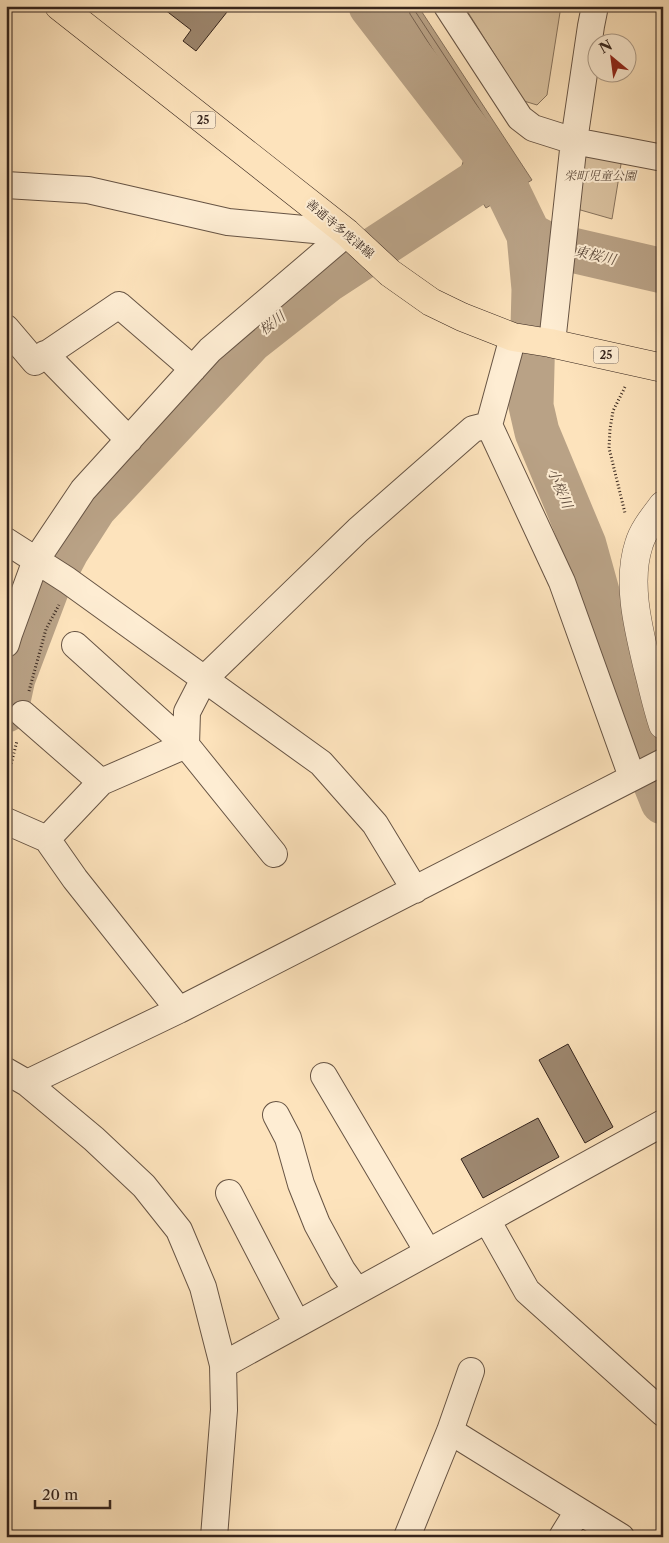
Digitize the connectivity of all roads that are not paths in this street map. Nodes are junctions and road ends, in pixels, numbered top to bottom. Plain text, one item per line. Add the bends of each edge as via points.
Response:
1 (59, 6) edge
2 (447, 6) edge
3 (595, 6) edge
4 (574, 141) junction
5 (663, 158) edge
6 (6, 185) edge
7 (347, 233) junction
8 (6, 328) edge
9 (514, 337) junction
10 (551, 343) junction
11 (45, 354) junction
12 (663, 368) edge
13 (193, 369) junction
14 (489, 425) junction
15 (129, 440) junction
16 (663, 505) edge
17 (6, 541) edge
18 (37, 561) junction
19 (6, 644) edge
20 (75, 645) dead end
21 (204, 678) junction
22 (23, 714) road end
23 (663, 725) edge
24 (186, 745) junction
25 (661, 763) edge
26 (633, 777) junction
27 (101, 782) junction
28 (6, 820) edge
29 (47, 839) junction
30 (274, 854) dead end
31 (415, 890) junction
32 (179, 1010) junction
33 (324, 1076) dead end
34 (16, 1077) edge
35 (276, 1116) dead end
36 (663, 1123) edge
37 (229, 1194) dead end
38 (487, 1220) junction
39 (428, 1252) junction
40 (357, 1291) junction
41 (297, 1324) junction
42 (223, 1365) junction
43 (471, 1371) dead end
44 (663, 1413) edge
45 (450, 1431) junction
46 (578, 1511) junction
47 (214, 1537) edge
48 (407, 1537) edge
49 (562, 1537) edge
50 (621, 1537) edge

1 - 7 main road, 善通寺多度津線 / 25
2 - 4 street via 520,118 533,128
3 - 4 street
4 - 5 street
4 - 10 street
6 - 7 street via 88,190 228,222
7 - 9 main road, 善通寺多度津線 / 25 via 390,273 430,302
7 - 13 street via 210,350
8 - 11 street via 35,362
9 - 10 main road, 善通寺多度津線 / 25
9 - 14 street
10 - 12 main road, 善通寺多度津線 / 25
11 - 13 street via 119,305
11 - 15 street
13 - 15 street
14 - 21 street via 473,429 366,524
14 - 26 street via 562,582
15 - 18 street via 83,490
16 - 23 street via 639,543 633,566 638,630
17 - 18 street
18 - 19 street
18 - 21 street
20 - 24 street
21 - 24 street via 187,712
21 - 31 street via 321,763 375,824
22 - 27 street
24 - 27 street
24 - 30 street
25 - 26 street
26 - 31 street
27 - 29 street
28 - 29 street
29 - 32 street
31 - 32 street
32 - 34 street
33 - 39 street
34 - 42 street via 94,1139 144,1186 179,1230 203,1287
35 - 40 street via 288,1138 317,1224
36 - 38 street
37 - 41 street
38 - 39 street
38 - 44 street via 527,1291
39 - 40 street
40 - 41 street
41 - 42 street
42 - 47 street via 224,1410
43 - 45 street
45 - 46 street
45 - 48 street
46 - 49 street
46 - 50 street

